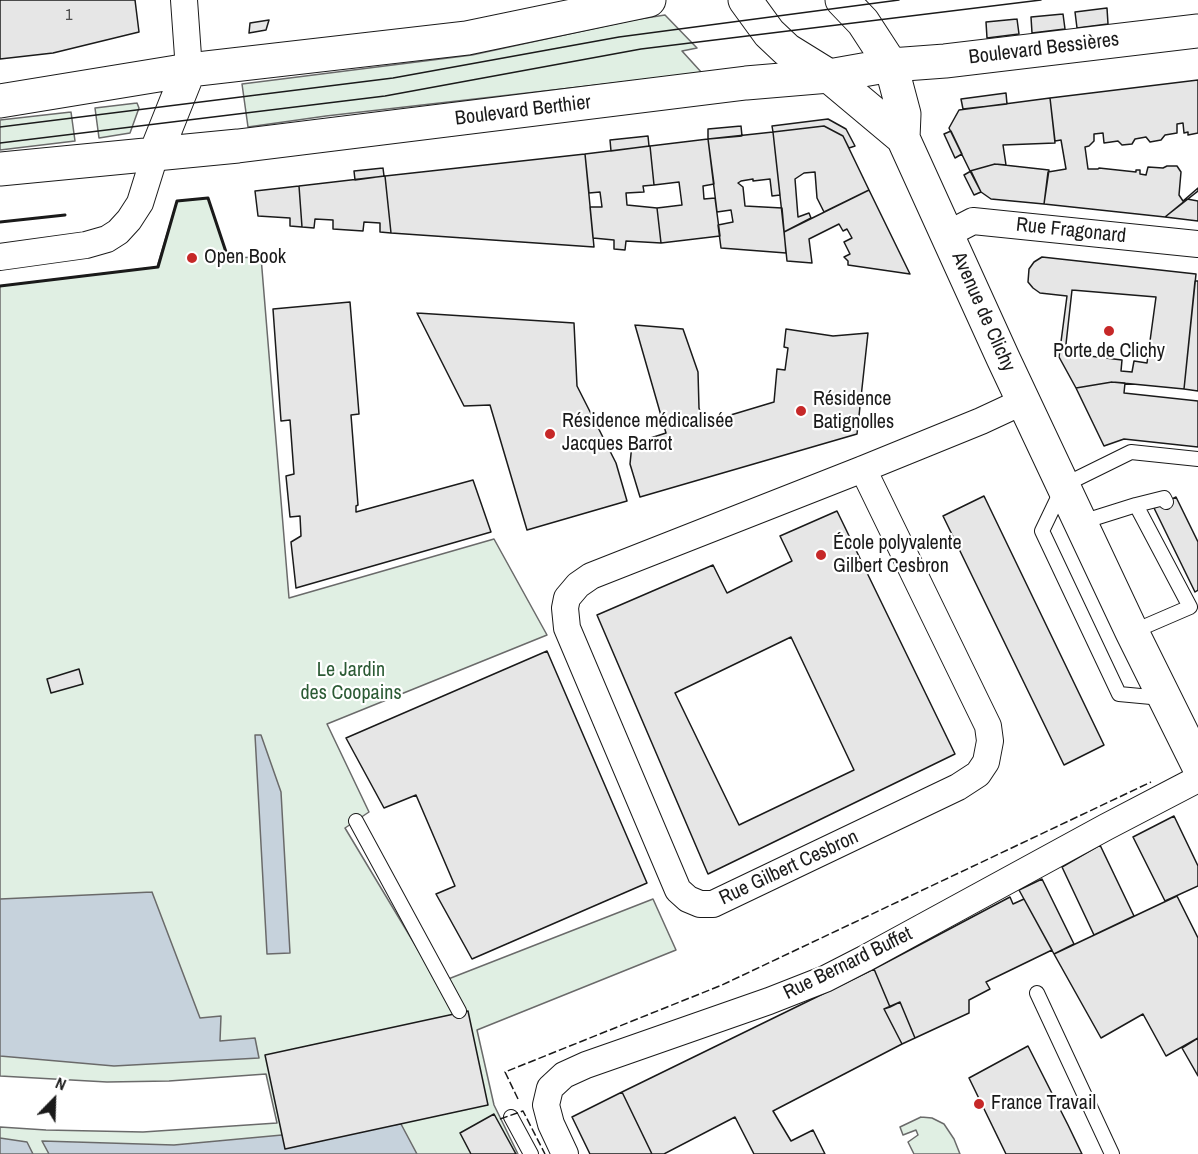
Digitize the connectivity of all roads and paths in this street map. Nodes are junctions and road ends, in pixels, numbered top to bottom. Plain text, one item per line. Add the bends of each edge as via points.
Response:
1 (184, 0) edge
2 (649, 0) edge
3 (745, 0) edge
4 (843, 0) edge
5 (1198, 31) edge
6 (891, 65) junction
7 (189, 70) junction
8 (829, 76) junction
9 (0, 101) edge
10 (903, 138) junction
11 (155, 155) junction
12 (0, 168) edge
13 (948, 234) junction
14 (1198, 244) edge
15 (0, 257) edge
16 (1024, 401) junction
17 (1198, 459) edge
18 (863, 469) junction
19 (1064, 485) junction
20 (1166, 502) dead end
21 (1136, 505) junction
22 (1082, 522) junction
23 (1194, 605) edge
24 (1132, 632) junction
25 (1165, 698) junction
26 (1198, 765) edge
27 (1198, 779) edge
28 (356, 821) dead end
29 (1037, 993) dead end
30 (459, 1011) dead end
31 (512, 1117) dead end
32 (531, 1154) edge
33 (565, 1154) edge
34 (1112, 1154) edge

1 - 7 street
2 - 7 main road via 467,38
3 - 8 main road, Avenue de Clichy via 787,50
4 - 6 main road, Avenue de Clichy
5 - 6 main road, Boulevard Bessières
6 - 8 main road, Boulevard Berthier
6 - 10 main road, Avenue de Clichy via 904,114
7 - 9 main road
7 - 11 main road
8 - 10 main road, Avenue de Clichy
8 - 11 main road, Boulevard Berthier
10 - 13 main road, Avenue de Clichy
11 - 12 main road, Boulevard Berthier
11 - 15 street via 140,202 118,232 86,245
13 - 14 street, Rue Fragonard via 973,221
13 - 16 main road, Avenue de Clichy
16 - 18 street, Rue Gilbert Cesbron
16 - 19 main road, Avenue de Clichy
17 - 19 lane via 1131,452
18 - 18 street, Rue Gilbert Cesbron via 591,576 567,598 567,628 678,890 700,904 713,904 958,787 978,774 986,762 988,726
19 - 22 main road, Avenue de Clichy
19 - 25 lane via 1042,531 1119,694
20 - 21 lane via 1164,498
21 - 22 lane
21 - 23 lane
22 - 24 main road, Avenue de Clichy
23 - 24 lane
24 - 25 main road, Avenue de Clichy
25 - 26 main road, Avenue de Clichy
27 - 33 street, Rue Bernard Buffet via 825,979 564,1075 550,1088 546,1105
28 - 30 lane
29 - 34 lane
31 - 32 lane

